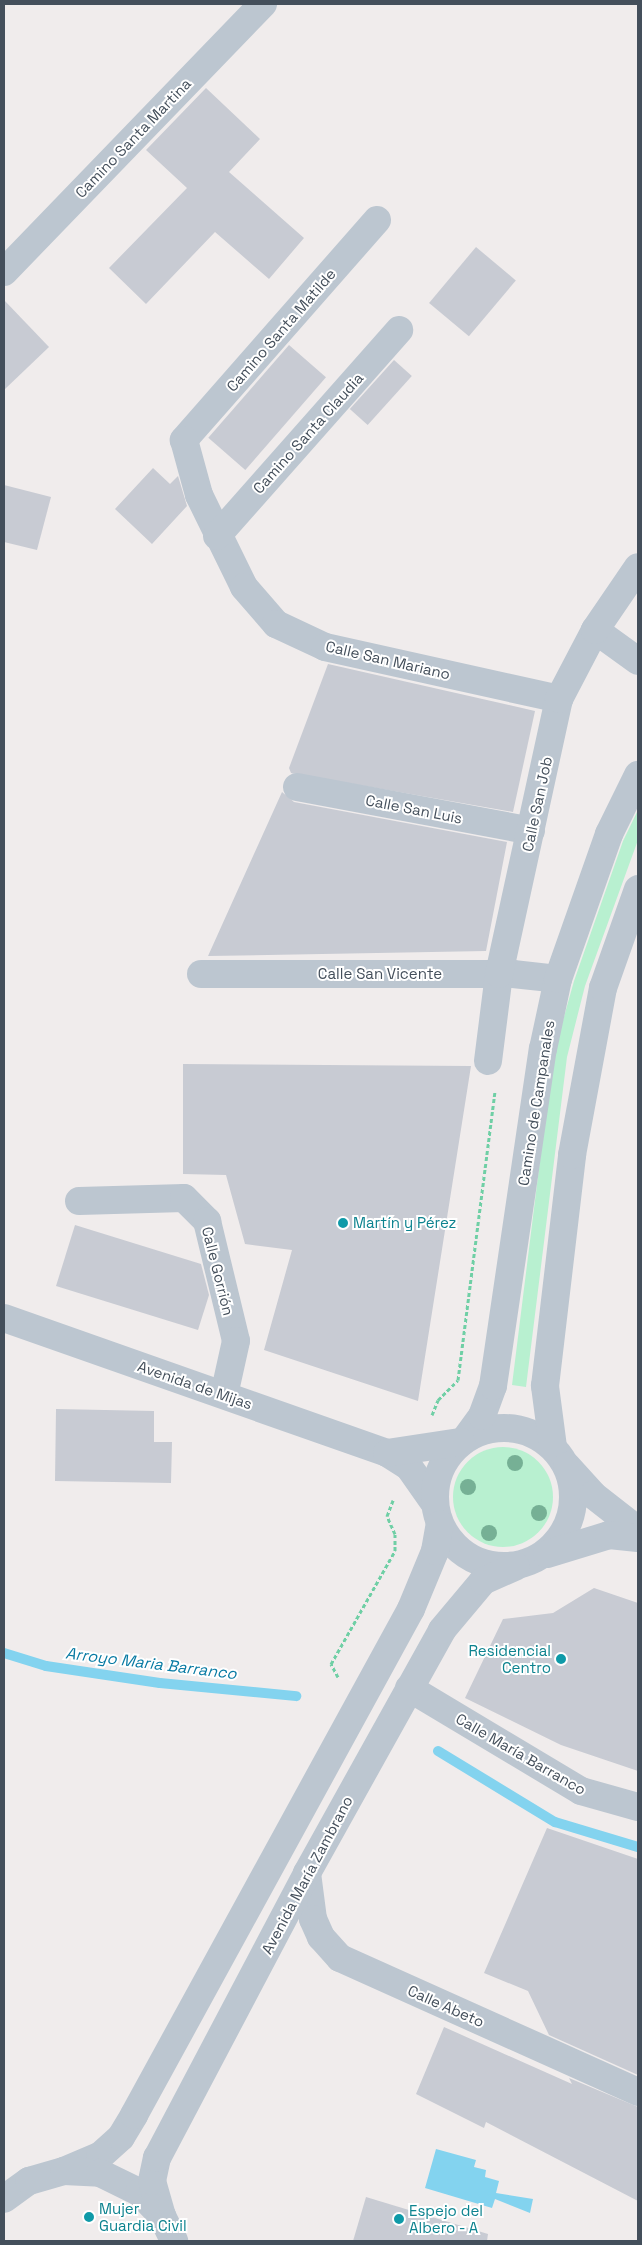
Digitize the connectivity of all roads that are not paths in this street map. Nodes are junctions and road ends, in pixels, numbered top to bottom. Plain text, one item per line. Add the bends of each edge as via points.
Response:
1 (263, 4) edge
2 (377, 220) dead end
3 (4, 272) edge
4 (399, 330) dead end
5 (184, 440) joint
6 (216, 536) junction
7 (638, 567) edge
8 (595, 630) junction
9 (638, 661) edge
10 (560, 699) junction
11 (638, 775) edge
12 (297, 787) dead end
13 (531, 831) junction
14 (638, 890) edge
15 (201, 974) dead end
16 (499, 974) junction
17 (558, 979) junction
18 (488, 1061) dead end
19 (79, 1201) dead end
20 (4, 1318) edge
21 (224, 1395) junction
22 (464, 1440) junction
23 (387, 1453) junction
24 (560, 1456) junction
25 (436, 1513) junction
26 (638, 1530) edge
27 (638, 1538) edge
28 (528, 1562) junction
29 (409, 1688) junction
30 (638, 1807) edge
31 (307, 1873) junction
32 (638, 2092) edge
33 (64, 2171) junction
34 (4, 2199) edge
35 (162, 2216) junction
36 (174, 2241) edge

1 - 3 street, Camino Santa Martina
2 - 5 street, Camino Santa Matilde
4 - 6 street, Camino Santa Claudia
5 - 6 street, Calle San Mariano via 199,495
6 - 10 street, Calle San Mariano via 244,587 276,624 325,647
7 - 8 street, Calle San Job
8 - 9 street
8 - 10 street, Calle San Job
10 - 13 street, Calle San Job
11 - 17 street, Camino de Campanales via 609,834
12 - 13 street, Calle San Luis
13 - 16 street, Calle San Job
14 - 24 street via 604,988 572,1155 545,1386
15 - 16 street, Calle San Vicente
16 - 17 street, Calle San Vicente
16 - 18 street, Calle San Job
17 - 22 street, Camino de Campanales via 543,1049 493,1386 482,1416
19 - 21 street, Calle Gorrión via 184,1198 207,1221 236,1341
20 - 21 street, Avenida de Mijas
21 - 23 street, Avenida de Mijas
22 - 23 street, Avenida de Mijas
22 - 24 street via 488,1429 511,1428 533,1434
22 - 25 street via 441,1465
23 - 25 street, Avenida de Mijas via 409,1467
24 - 26 street via 593,1495
24 - 28 street via 573,1506 559,1538
25 - 28 street via 454,1547 472,1559
25 - 33 street via 435,1551 411,1609 134,2115 121,2137 100,2156
27 - 28 street via 609,1535
28 - 29 street, Avenida María Zambrano via 483,1581 462,1603
29 - 30 street, Calle María Barranco via 581,1791
29 - 31 street, Avenida María Zambrano
31 - 32 street, Calle Abeto via 313,1919 321,1937 340,1958
31 - 35 street, Avenida María Zambrano via 157,2158 152,2181
33 - 34 street via 29,2181
33 - 35 street via 120,2180
35 - 36 street

